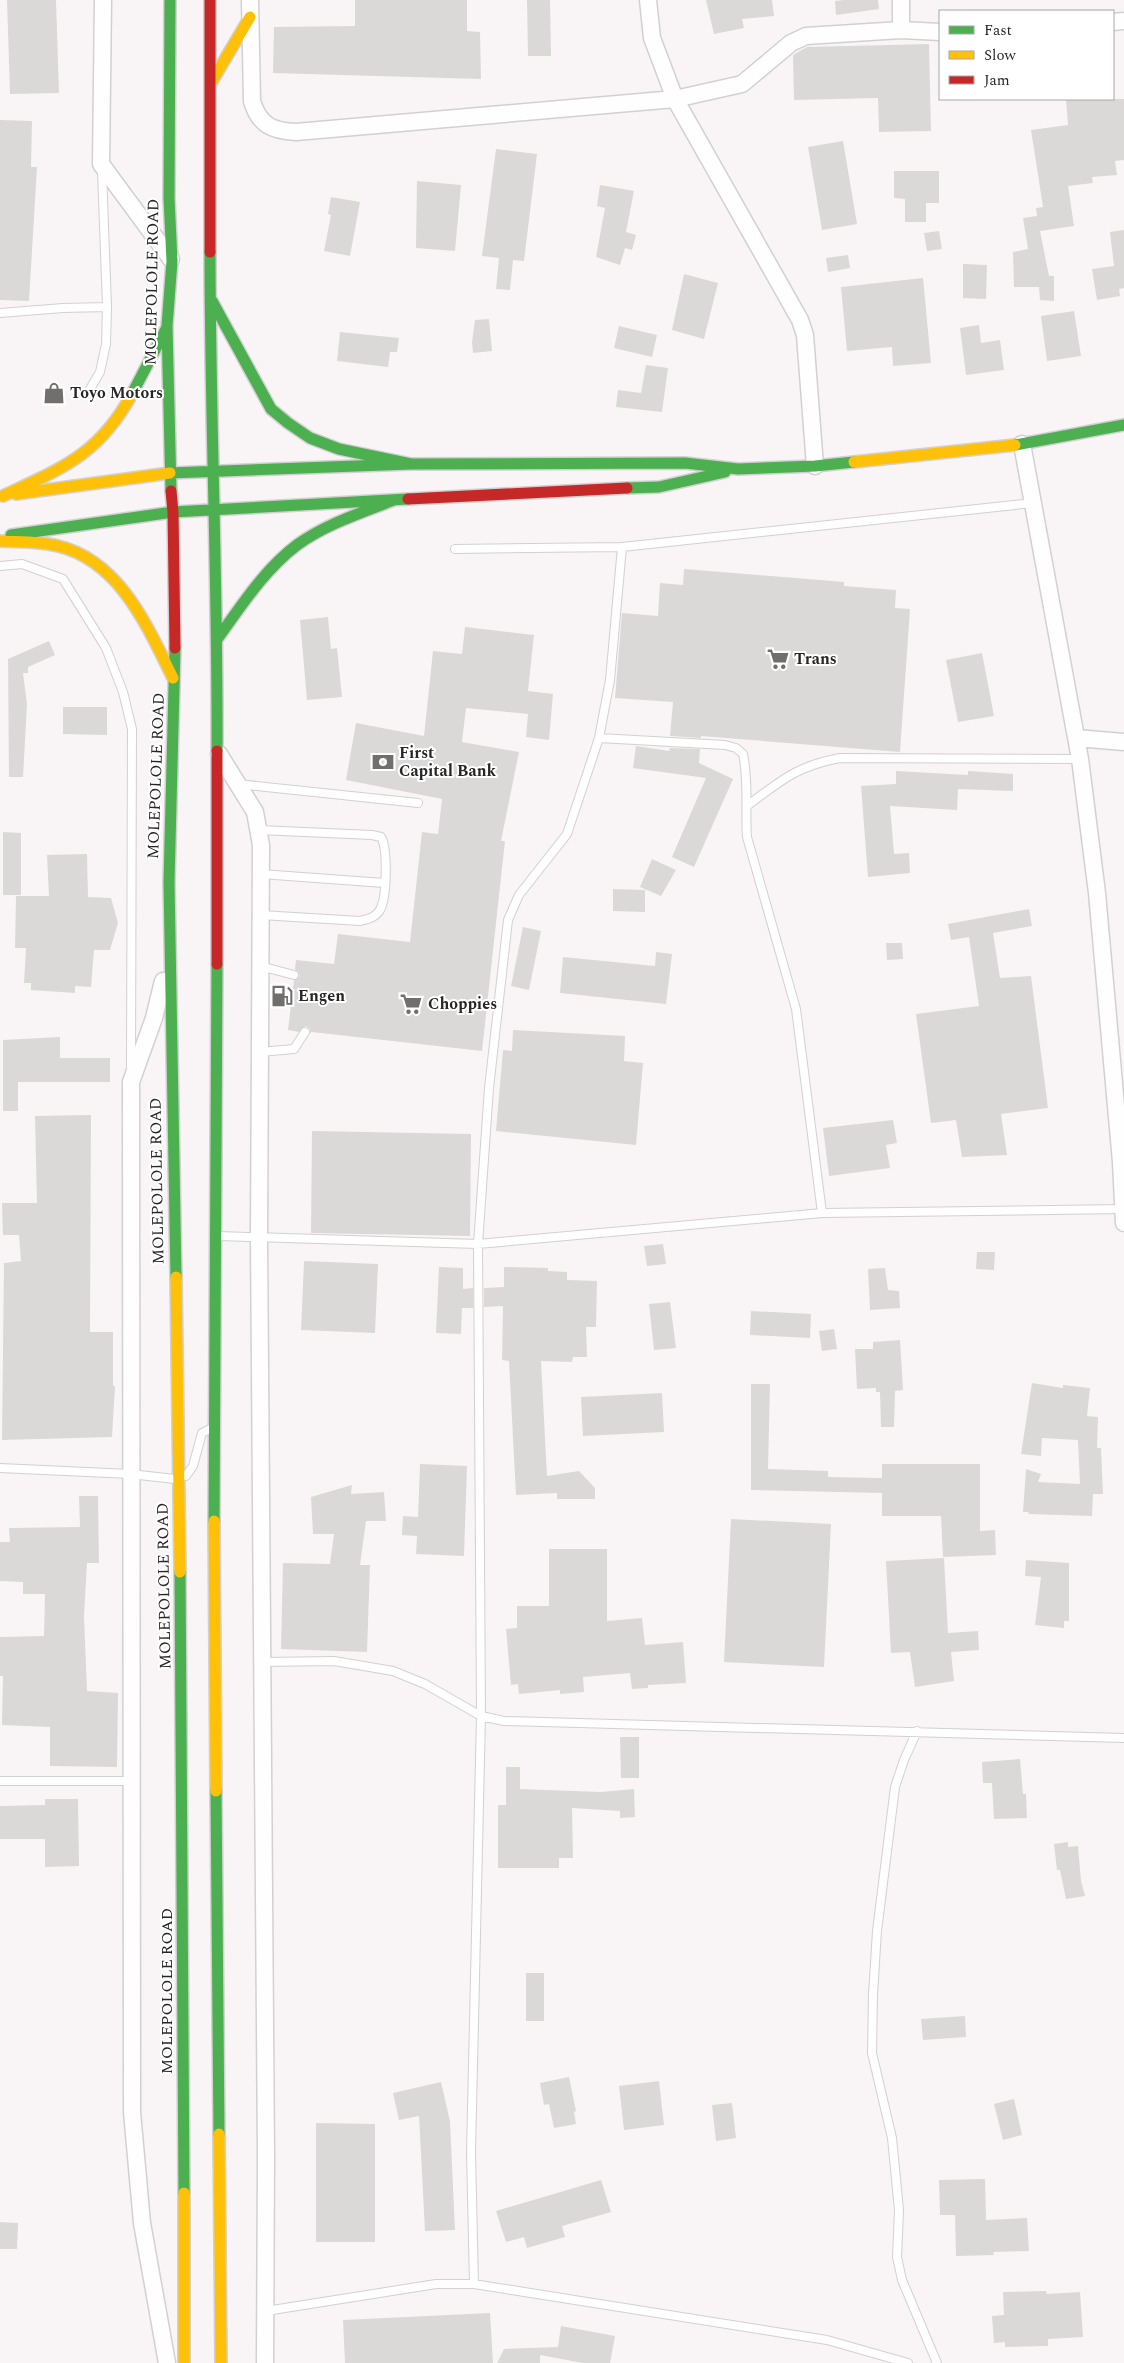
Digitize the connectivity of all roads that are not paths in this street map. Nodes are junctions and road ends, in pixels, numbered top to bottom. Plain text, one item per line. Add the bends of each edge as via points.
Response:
1 (103, 0) edge
2 (170, 0) edge
3 (210, 0) edge
4 (250, 0) edge
5 (648, 0) edge
6 (901, 0) edge
7 (250, 17) junction
8 (902, 30) junction
9 (939, 32) edge
10 (211, 82) junction
11 (675, 99) junction
12 (101, 164) junction
13 (172, 261) junction
14 (210, 297) junction
15 (107, 307) junction
16 (0, 313) edge
17 (167, 326) junction
18 (87, 394) dead end
19 (1124, 425) edge
20 (1022, 444) junction
21 (411, 464) junction
22 (815, 466) junction
23 (738, 469) junction
24 (213, 472) junction
25 (169, 473) junction
26 (1, 496) edge
27 (394, 500) junction
28 (1033, 503) junction
29 (213, 510) junction
30 (173, 512) junction
31 (0, 536) edge
32 (0, 541) edge
33 (622, 548) junction
34 (455, 549) dead end
35 (0, 566) edge
36 (218, 638) junction
37 (175, 682) junction
38 (599, 738) junction
39 (1076, 738) junction
40 (1124, 742) edge
41 (217, 752) junction
42 (1080, 759) junction
43 (237, 784) junction
44 (418, 803) dead end
45 (748, 805) junction
46 (259, 830) junction
47 (261, 874) junction
48 (384, 883) junction
49 (261, 915) junction
50 (170, 952) junction
51 (260, 966) junction
52 (294, 975) dead end
53 (305, 1032) dead end
54 (260, 1052) junction
55 (131, 1082) junction
56 (1122, 1162) edge
57 (822, 1213) junction
58 (1124, 1216) edge
59 (216, 1236) junction
60 (259, 1238) junction
61 (478, 1244) junction
62 (215, 1427) junction
63 (0, 1468) edge
64 (130, 1474) junction
65 (179, 1479) junction
66 (262, 1662) junction
67 (480, 1716) junction
68 (917, 1732) junction
69 (1124, 1738) edge
70 (0, 1781) edge
71 (132, 1781) junction
72 (474, 2284) junction
73 (266, 2311) junction
74 (167, 2363) edge
75 (184, 2363) edge
76 (221, 2363) edge
77 (265, 2363) edge
78 (908, 2363) edge
79 (937, 2363) edge

1 - 12 street
2 - 13 main road, MOLEPOLOLE ROAD via 169,198
3 - 10 main road
4 - 7 street
5 - 11 street via 652,38
6 - 8 street
7 - 10 main road
7 - 11 street via 252,101 263,122 281,131
8 - 9 street
8 - 11 street via 806,36 791,43 742,84
10 - 14 main road
11 - 22 street via 800,320 805,335
12 - 13 street
12 - 15 lane
13 - 17 main road, MOLEPOLOLE ROAD
14 - 21 main road via 271,409 310,438 339,449
14 - 24 main road
15 - 16 lane
15 - 18 lane via 106,344 100,372
17 - 25 main road, MOLEPOLOLE ROAD
17 - 26 main road via 121,415 100,441 78,459
19 - 20 main road
20 - 22 main road
20 - 28 street
21 - 23 main road via 685,463
21 - 24 main road
22 - 23 main road
23 - 27 main road via 659,487
24 - 25 main road
24 - 29 main road
25 - 26 main road
25 - 30 main road, MOLEPOLOLE ROAD
27 - 29 main road
27 - 36 main road via 313,535 288,552 270,570
28 - 33 lane
28 - 39 street
29 - 30 main road
29 - 36 main road
30 - 31 main road
30 - 37 main road, MOLEPOLOLE ROAD
32 - 37 main road via 63,547 86,556 116,580 137,608
33 - 34 lane
33 - 38 lane via 610,680
35 - 55 lane via 22,564 63,578 106,648 123,692 132,729
36 - 41 main road
37 - 50 main road, MOLEPOLOLE ROAD
38 - 45 lane via 736,748 743,754 746,766
38 - 61 lane via 567,834 519,895 508,920 489,1088
39 - 40 street
39 - 42 street
41 - 43 street
41 - 59 main road
42 - 45 lane via 840,758 815,762 792,773
42 - 56 street via 1097,893
43 - 44 lane
43 - 46 street via 255,812
45 - 57 lane via 746,837 796,1009
46 - 47 street
46 - 48 lane via 381,837 386,845
47 - 48 lane
47 - 49 street
48 - 49 lane via 380,910 372,918 360,921
49 - 51 street
50 - 55 street via 154,1018
50 - 65 main road, MOLEPOLOLE ROAD
51 - 52 lane
51 - 54 street
53 - 54 lane via 294,1049
54 - 60 street
55 - 64 street
56 - 58 street
57 - 58 lane
57 - 61 lane
59 - 60 lane
59 - 62 main road
60 - 61 lane
60 - 66 street
61 - 67 lane
62 - 65 lane via 202,1433 193,1466 185,1477
62 - 76 main road
63 - 64 lane
64 - 65 lane
64 - 71 street
65 - 75 main road, MOLEPOLOLE ROAD
66 - 67 lane via 334,1661 393,1671 425,1684
66 - 73 street
67 - 68 lane via 504,1721
67 - 72 lane via 471,2152
68 - 69 lane
68 - 79 lane via 895,1787 877,1931 872,2052 892,2138 898,2210 897,2257 902,2280
70 - 71 lane
71 - 74 street via 132,2112 135,2164
72 - 73 lane via 436,2284
72 - 78 lane via 827,2340
73 - 77 street

